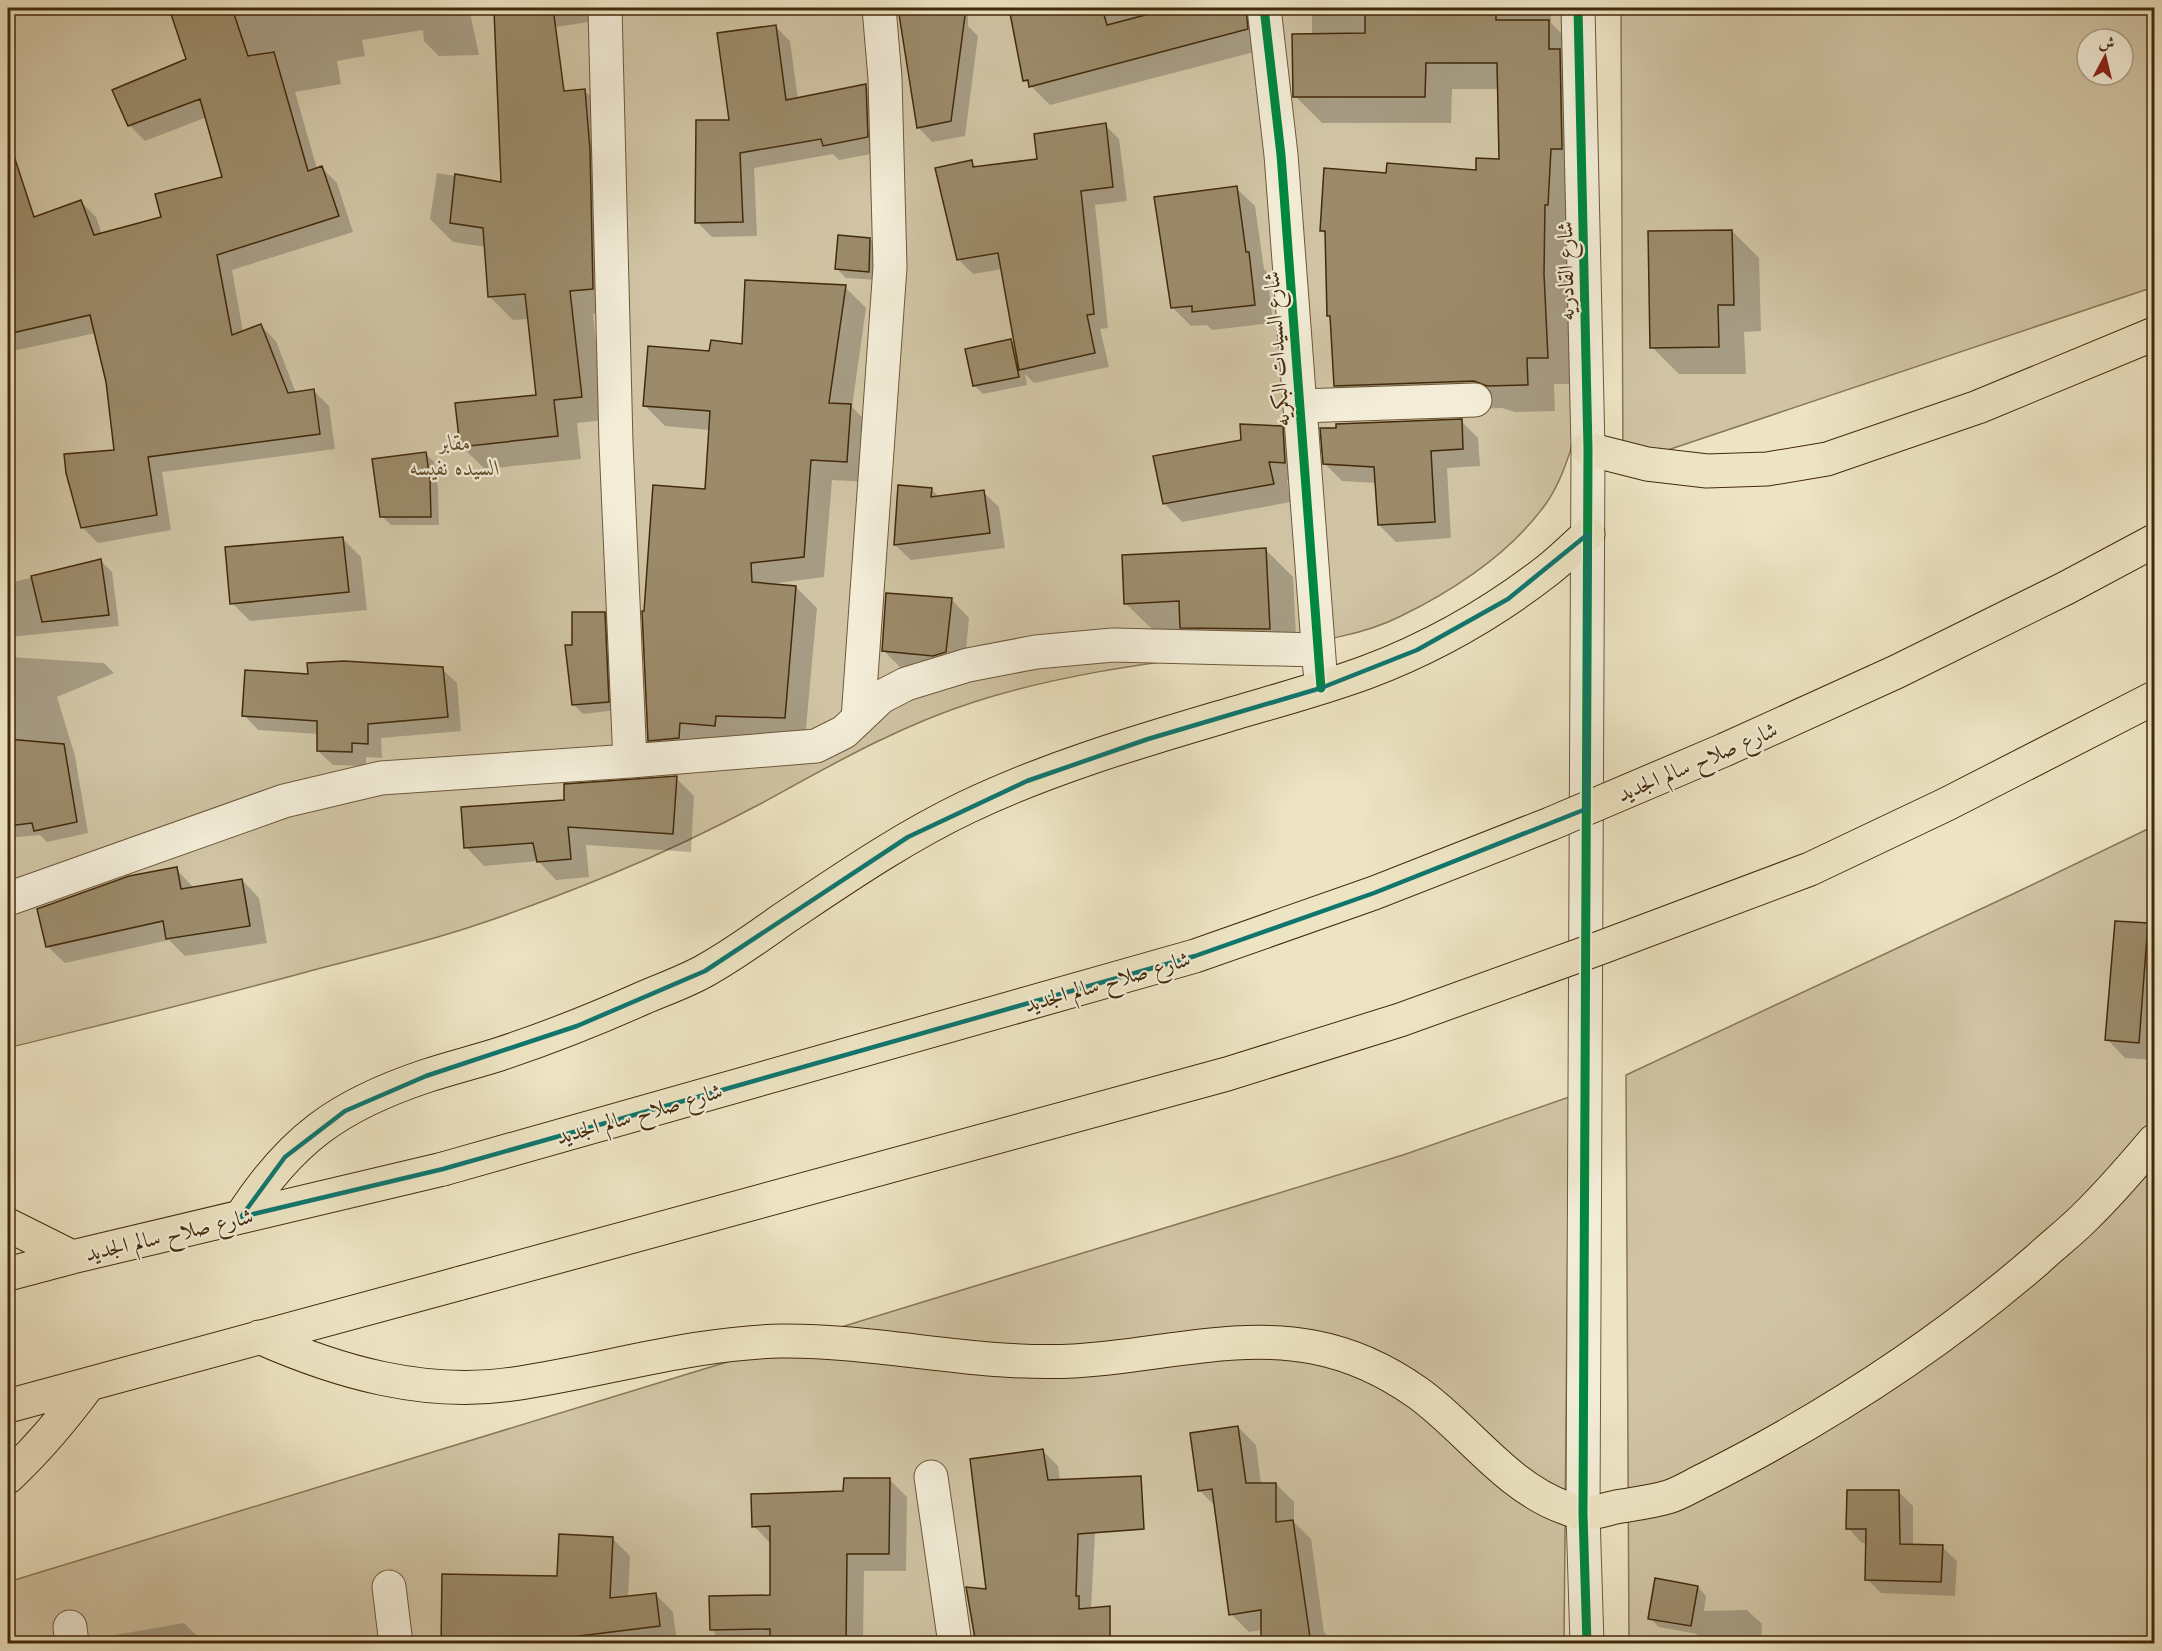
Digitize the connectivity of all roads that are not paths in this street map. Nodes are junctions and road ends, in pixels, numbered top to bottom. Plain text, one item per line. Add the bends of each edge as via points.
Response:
1 (605, 8) edge
2 (879, 8) edge
3 (1264, 8) edge
4 (1578, 8) edge
5 (2154, 334) edge
6 (1474, 400) dead end
7 (1300, 406) junction
8 (1588, 449) junction
9 (1588, 534) junction
10 (2154, 541) edge
11 (1318, 650) junction
12 (1321, 688) junction
13 (2154, 698) edge
14 (858, 719) junction
15 (630, 761) junction
16 (8, 900) edge
17 (2154, 1141) edge
18 (241, 1217) junction
19 (8, 1225) edge
20 (72, 1257) junction
21 (8, 1274) edge
22 (259, 1337) junction
23 (89, 1384) junction
24 (8, 1406) edge
25 (931, 1476) dead end
26 (8, 1477) edge
27 (1583, 1514) junction
28 (389, 1587) dead end
29 (396, 1644) edge
30 (955, 1644) edge
31 (1587, 1644) edge

1 - 15 street via 616,443
2 - 14 street via 885,78 890,267
3 - 7 street, شارع السيدات البكريه via 1281,155
4 - 8 street, شارع القادريه
5 - 8 highway via 1978,407 1827,459 1767,470 1707,471 1647,464
6 - 7 street
7 - 11 street, شارع السيدات البكريه
8 - 9 street, شارع القادريه
9 - 12 highway via 1550,569 1463,626 1418,650
9 - 27 street, شارع القادريه
10 - 18 highway, شارع صلاح سالم الجديد, bridge via 1896,672 1724,750 1374,893 1196,956 442,1169
11 - 12 street, شارع السيدات البكريه
11 - 14 street via 1113,645 1036,652 969,665 906,684 881,697
12 - 18 highway via 1127,745 1027,781 908,837 705,971 577,1026 426,1076 363,1102 314,1131 285,1156
13 - 22 highway, bridge via 1810,869 1400,1020 1227,1074
14 - 15 street via 844,732 816,746
15 - 16 street via 381,778 284,801
17 - 27 highway via 2082,1221 1950,1330 1880,1379 1743,1460 1672,1496
18 - 20 highway, شارع صلاح سالم الجديد
19 - 20 highway
20 - 21 highway, شارع صلاح سالم الجديد
22 - 23 highway
22 - 27 highway via 299,1355 381,1380 466,1387 509,1385 741,1343 829,1343 1038,1362 1120,1357 1236,1342 1314,1347 1387,1373 1419,1394 1522,1484 1555,1504
23 - 24 highway
23 - 26 highway via 37,1450
25 - 30 street
27 - 31 street, شارع القادريه
28 - 29 street

